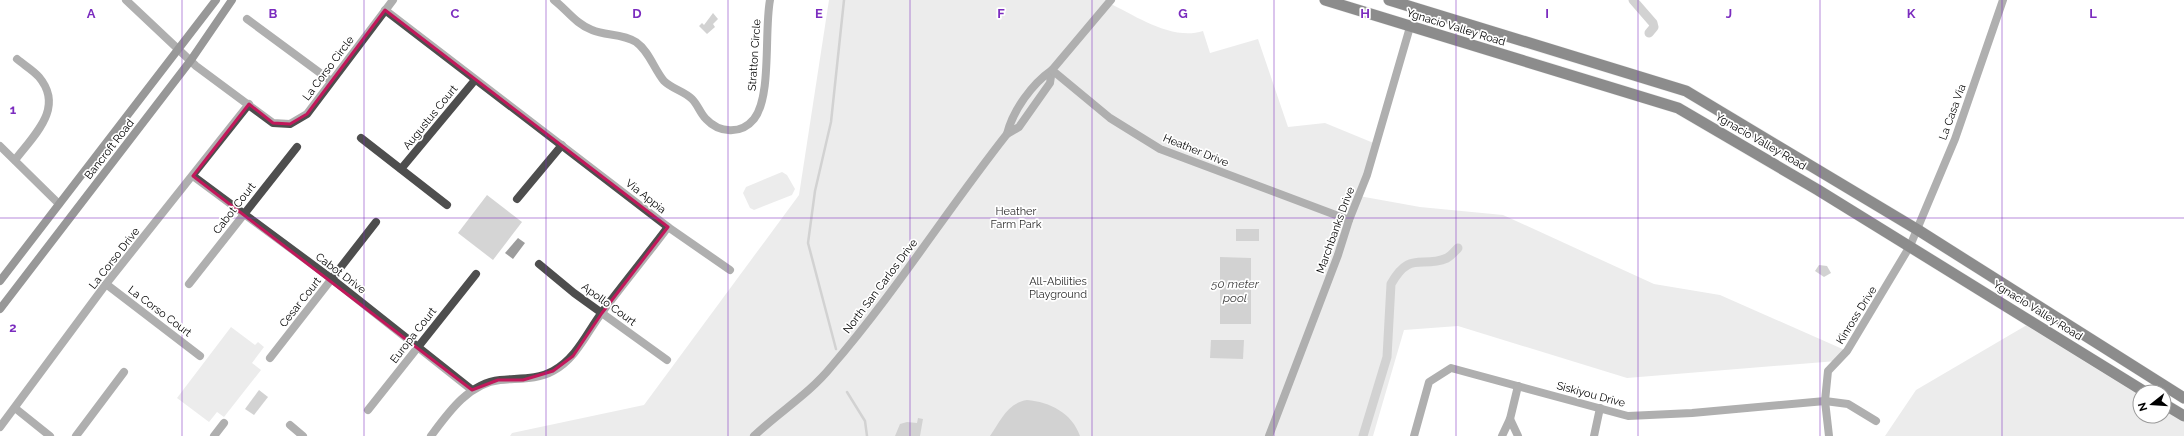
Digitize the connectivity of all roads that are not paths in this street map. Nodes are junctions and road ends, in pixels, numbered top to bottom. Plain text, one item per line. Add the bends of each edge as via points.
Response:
1 (126, 0) edge
2 (216, 0) edge
3 (232, 0) edge
4 (393, 0) edge
5 (554, 0) edge
6 (770, 0) edge
7 (1111, 0) edge
8 (1325, 0) edge
9 (1389, 0) edge
10 (2003, 0) edge
11 (385, 10) junction
12 (247, 19) dead end
13 (1410, 27) junction
14 (179, 50) junction
15 (17, 59) dead end
16 (191, 60) junction
17 (1052, 70) junction
18 (475, 80) junction
19 (331, 81) junction
20 (248, 104) junction
21 (361, 138) dead end
22 (0, 146) edge
23 (562, 146) junction
24 (297, 147) dead end
25 (15, 160) junction
26 (401, 169) junction
27 (193, 176) junction
28 (517, 199) dead end
29 (59, 204) junction
30 (447, 206) dead end
31 (243, 214) junction
32 (1348, 220) junction
33 (376, 222) dead end
34 (668, 227) junction
35 (1918, 230) junction
36 (1910, 246) junction
37 (538, 264) dead end
38 (730, 270) dead end
39 (476, 274) dead end
40 (332, 279) junction
41 (0, 281) edge
42 (106, 284) junction
43 (189, 284) dead end
44 (0, 309) edge
45 (602, 313) junction
46 (418, 347) junction
47 (200, 356) dead end
48 (270, 358) dead end
49 (667, 360) dead end
50 (124, 372) dead end
51 (2132, 384) edge
52 (1518, 386) junction
53 (472, 390) junction
54 (2184, 398) edge
55 (1825, 401) junction
56 (15, 408) junction
57 (1600, 408) junction
58 (2172, 409) edge
59 (368, 410) dead end
60 (2184, 416) edge
61 (1510, 419) junction
62 (1876, 421) dead end
63 (224, 423) dead end
64 (290, 425) dead end
65 (0, 428) edge
66 (50, 436) edge
67 (76, 436) edge
68 (214, 436) edge
69 (304, 436) edge
70 (431, 436) edge
71 (754, 436) edge
72 (1269, 436) edge
73 (1414, 436) edge
74 (1502, 436) edge
75 (1518, 436) edge
76 (1594, 436) edge
77 (1828, 436) edge

1 - 14 street, La Corso Circle
2 - 14 main road, Bancroft Road
3 - 16 main road, Bancroft Road
4 - 11 street, La Corso Circle
5 - 6 street, Stratton Circle via 585,27 636,42 666,82 693,100 713,125 727,131 735,131 749,124 757,114 764,91 766,23
7 - 17 street, North San Carlos Drive
8 - 13 highway, Ygnacio Valley Road
9 - 35 highway, Ygnacio Valley Road via 1686,91
10 - 35 street, La Casa Via via 1955,139
11 - 18 street, Via Appia
11 - 19 street, La Corso Circle
12 - 19 street
13 - 32 street, Marchbanks Drive via 1363,187
13 - 36 highway, Ygnacio Valley Road via 1678,108
14 - 16 street, La Corso Circle
14 - 29 main road, Bancroft Road
15 - 25 street via 38,76 49,92 50,108 44,121
16 - 20 street, La Corso Circle
16 - 44 main road, Bancroft Road
17 - 32 street, Heather Drive via 1110,118 1160,149
17 - 71 street, North San Carlos Drive via 1041,78 1011,119 1007,134 865,326 814,387
18 - 23 street, Via Appia
18 - 26 street, Augustus Court
19 - 20 street, La Corso Circle via 307,114 290,124 273,123
20 - 27 street, La Corso Drive
21 - 26 street
22 - 25 street
23 - 28 street
23 - 34 street, Via Appia
24 - 31 street, Cabot Court
25 - 29 street
26 - 30 street
27 - 31 street, Cabot Drive
27 - 42 street, La Corso Drive
29 - 41 main road, Bancroft Road
31 - 40 street, Cabot Drive
31 - 43 street, Cabot Court
32 - 72 street, Marchbanks Drive via 1338,255
33 - 40 street, Cesar Court
34 - 38 street
34 - 45 street, Via Appia
35 - 36 street, Kinross Drive
35 - 54 highway, Ygnacio Valley Road
36 - 51 highway, Ygnacio Valley Road
36 - 55 street, Kinross Drive via 1847,351 1828,372
37 - 45 street, Apollo Court
39 - 46 street, Europa Court
40 - 46 street, Cabot Drive
40 - 48 street, Cesar Court
42 - 47 street, La Corso Court
42 - 56 street, La Corso Drive
45 - 49 street, Apollo Court
45 - 53 street, Via Appia via 573,356 553,371 523,380 498,380
46 - 53 street, Cabot Drive
46 - 59 street, Europa Court
50 - 67 street
52 - 57 street, Siskiyou Drive
52 - 61 street
52 - 73 street, Siskiyou Drive via 1451,368 1429,382
53 - 70 street, Via Appia via 449,412
55 - 57 street, Siskiyou Drive via 1628,416
55 - 62 street, Siskiyou Drive via 1848,404
55 - 77 street, Kinross Drive
56 - 65 street, La Corso Drive
56 - 66 street
57 - 76 street
58 - 60 highway
61 - 74 street
61 - 75 street
63 - 68 street
64 - 69 street

